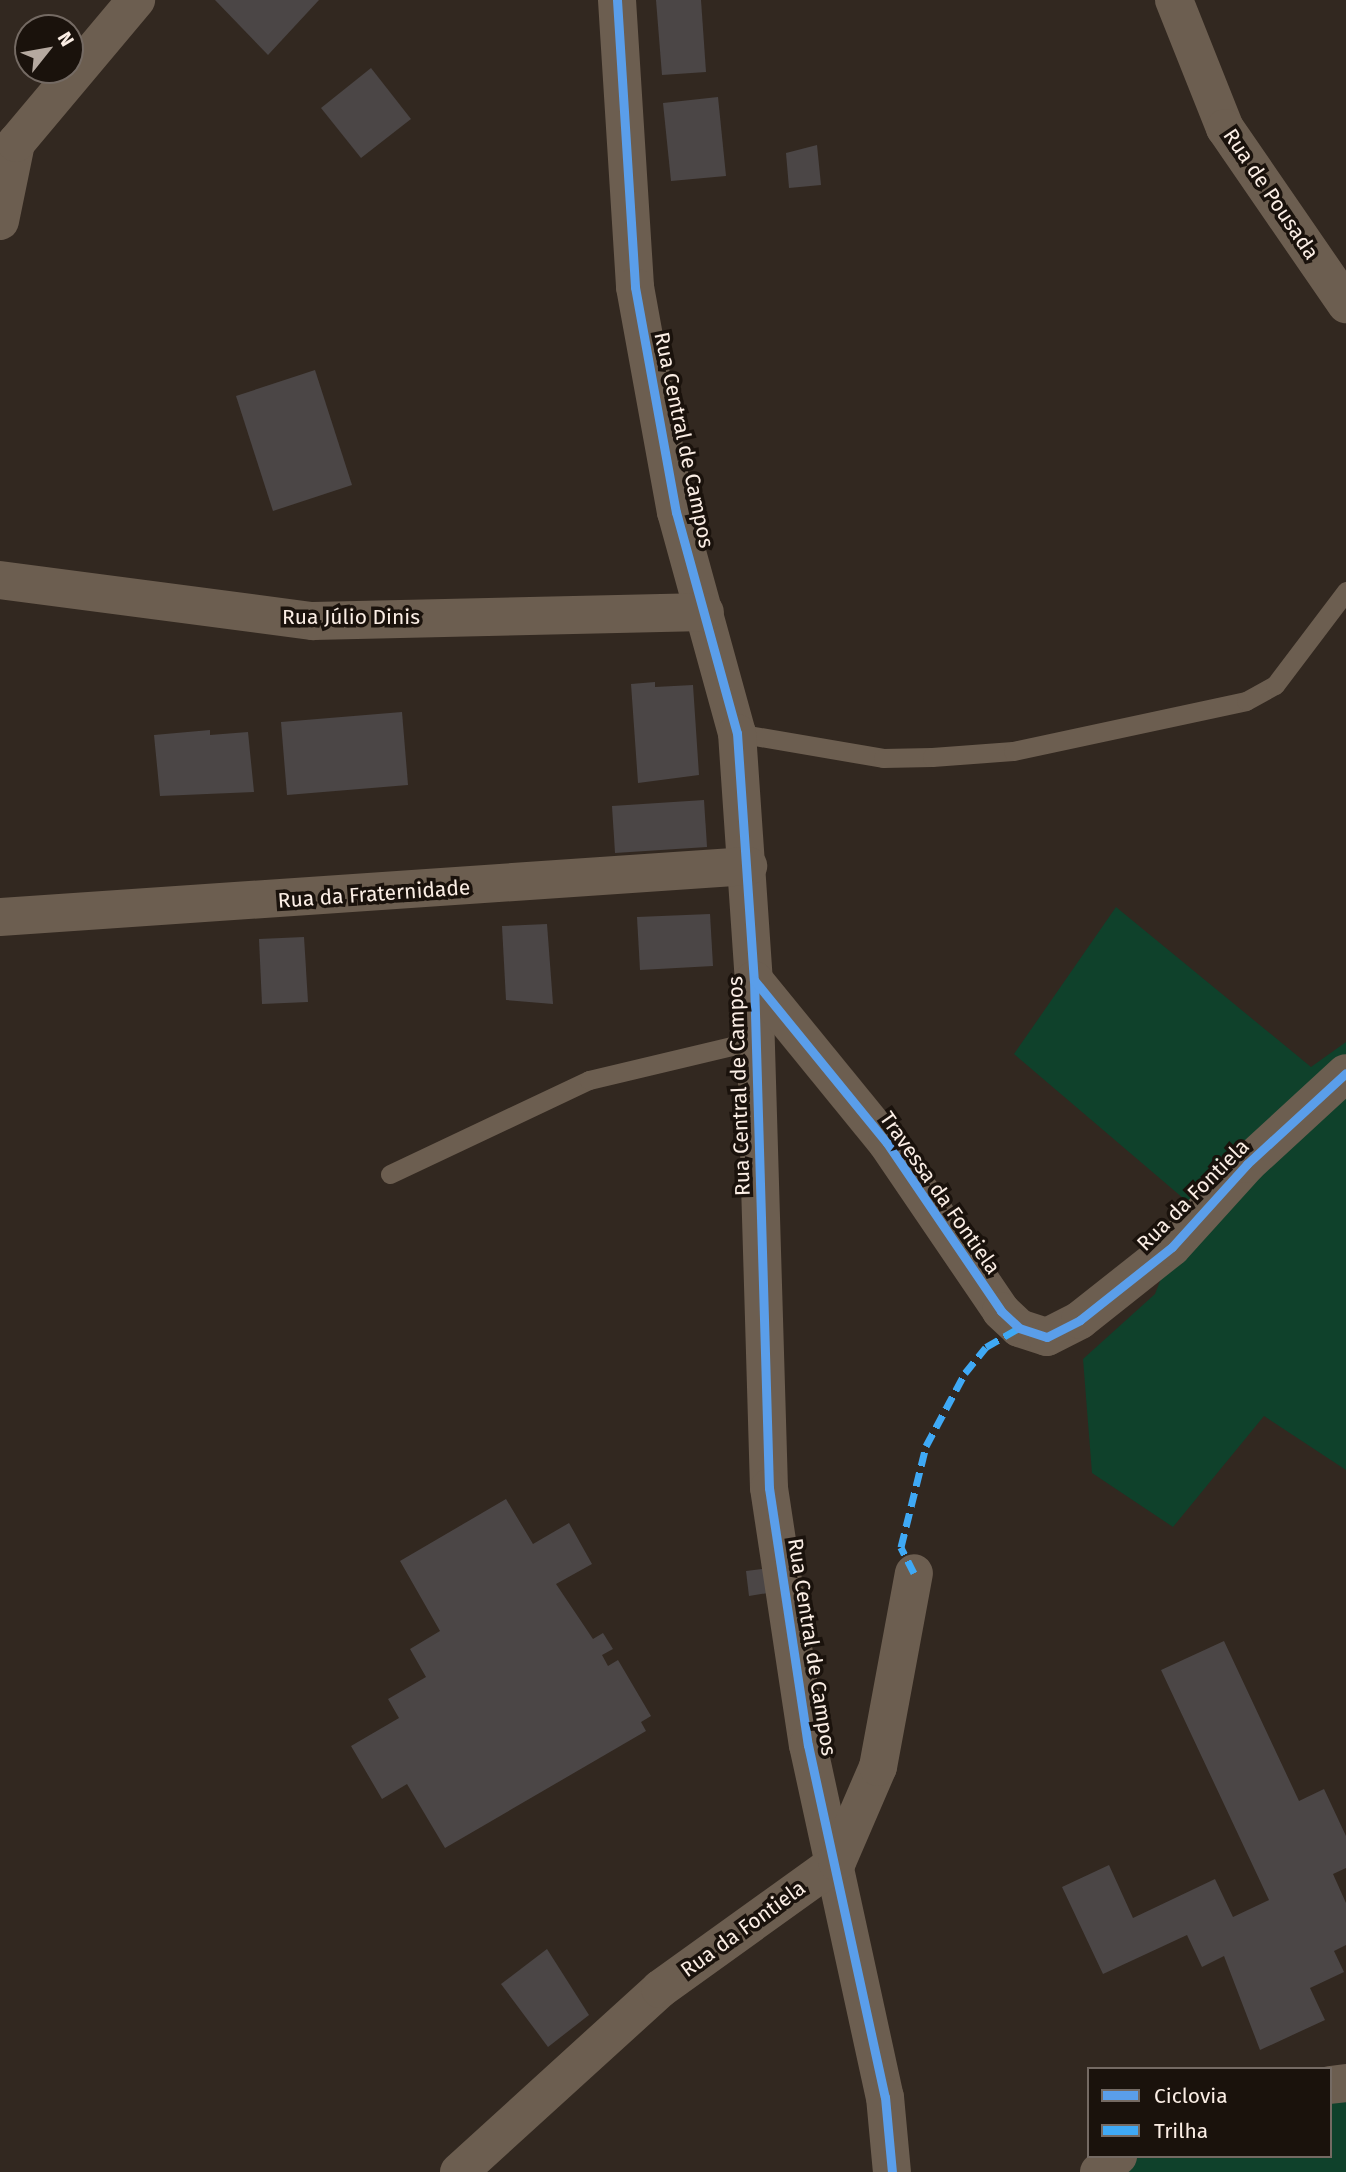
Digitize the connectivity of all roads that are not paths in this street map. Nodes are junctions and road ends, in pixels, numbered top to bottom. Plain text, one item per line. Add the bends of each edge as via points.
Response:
1 (136, 0) edge
2 (617, 0) edge
3 (1174, 0) edge
4 (0, 221) edge
5 (1346, 304) edge
6 (0, 580) edge
7 (1346, 591) edge
8 (705, 612) junction
9 (737, 733) junction
10 (748, 866) junction
11 (0, 917) edge
12 (754, 980) junction
13 (794, 1026) junction
14 (757, 1041) junction
15 (1346, 1073) edge
16 (390, 1174) dead end
17 (1018, 1328) joint
18 (914, 1573) dead end
19 (837, 1862) junction
20 (1116, 2158) edge
21 (459, 2172) edge
22 (892, 2172) edge
23 (1099, 2172) edge

1 - 4 street via 16,144
2 - 8 street, Rua Central de Campos via 635,287 676,512
3 - 5 street, Rua de Pousada via 1225,128
6 - 8 street, Rua Júlio Dinis via 313,621
7 - 9 lane via 1275,685 1246,701 1013,751 932,757 883,758
8 - 9 street, Rua Central de Campos
9 - 10 street, Rua Central de Campos
10 - 11 street, Rua da Fraternidade
10 - 12 street, Rua Central de Campos
12 - 13 street, Travessa da Fontiela
12 - 14 street, Rua Central de Campos
13 - 14 lane
13 - 17 street, Travessa da Fontiela
14 - 16 lane via 589,1080
14 - 19 street, Rua Central de Campos via 769,1488 808,1745
15 - 17 street, Rua da Fontiela via 1247,1164 1172,1247 1080,1320 1047,1337
18 - 19 street via 878,1768
19 - 21 street, Rua da Fontiela via 660,1989
19 - 22 street, Rua Central de Campos via 885,2097
20 - 23 street

